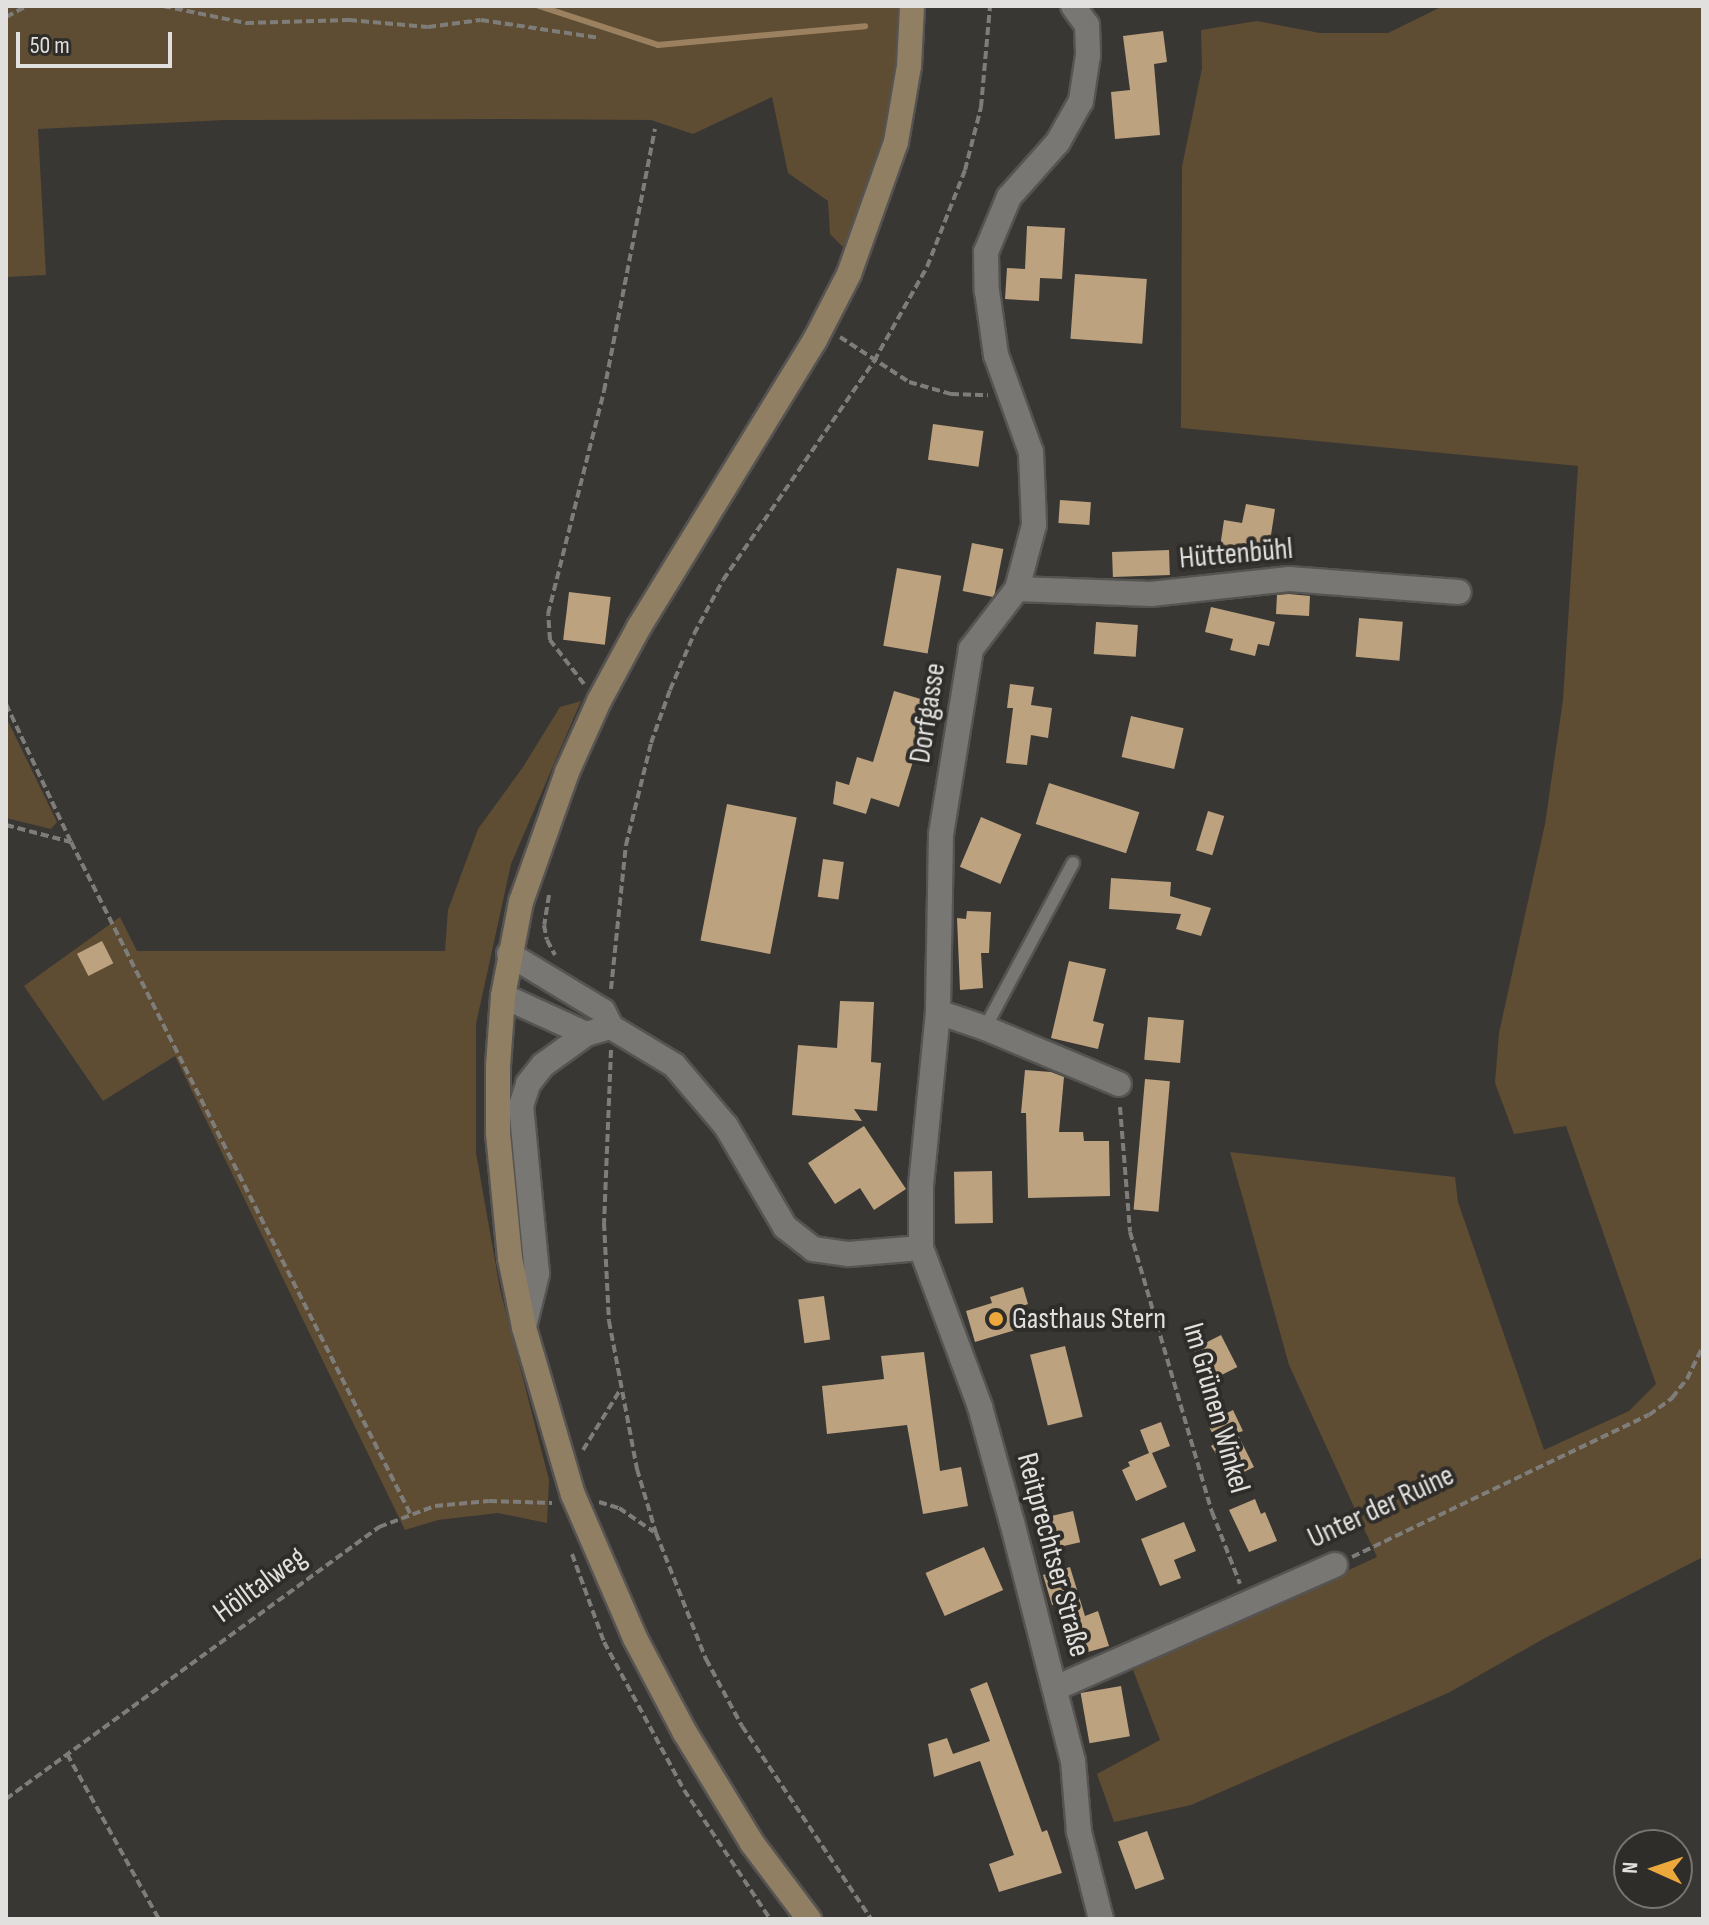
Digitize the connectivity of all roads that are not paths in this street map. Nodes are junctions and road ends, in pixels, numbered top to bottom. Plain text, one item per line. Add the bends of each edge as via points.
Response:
1 (912, 6) edge
2 (1073, 6) edge
3 (1017, 589) junction
4 (1459, 592) dead end
5 (1073, 863) dead end
6 (509, 954) junction
7 (503, 996) junction
8 (938, 1012) junction
9 (611, 1027) junction
10 (985, 1028) junction
11 (586, 1034) junction
12 (1119, 1084) road end
13 (498, 1133) junction
14 (526, 1177) junction
15 (921, 1209) junction
16 (921, 1248) junction
17 (887, 1251) junction
18 (524, 1327) junction
19 (1335, 1565) road end
20 (1056, 1688) junction
21 (809, 1919) edge
22 (1101, 1919) edge

1 - 6 main road via 909,66 896,142 849,274 815,340 599,701 540,844
2 - 3 street, Dorfgasse via 1087,25 1081,101 1058,142 1009,197 986,252 996,355 1031,452 1034,525
3 - 4 street, Hüttenbühl via 1151,594 1289,579
3 - 8 street, Dorfgasse via 971,649 941,835
5 - 10 lane
6 - 7 main road
6 - 9 street via 603,1011
7 - 11 street
7 - 13 main road
8 - 10 street
8 - 15 street, Dorfgasse
9 - 11 street
9 - 17 street via 674,1065 726,1126 785,1227 813,1249 849,1254
10 - 12 street
11 - 14 street via 543,1065 528,1084 521,1106
13 - 14 lane
13 - 18 main road via 510,1258
14 - 18 street via 537,1274
15 - 16 street, Dorfgasse
15 - 17 street
16 - 17 street
16 - 20 street, Reitprechtser Straße via 980,1407
18 - 21 main road via 573,1495 628,1624 752,1843
19 - 20 street, Unter der Ruine
20 - 22 street, Reitprechtser Straße via 1073,1761 1079,1832

